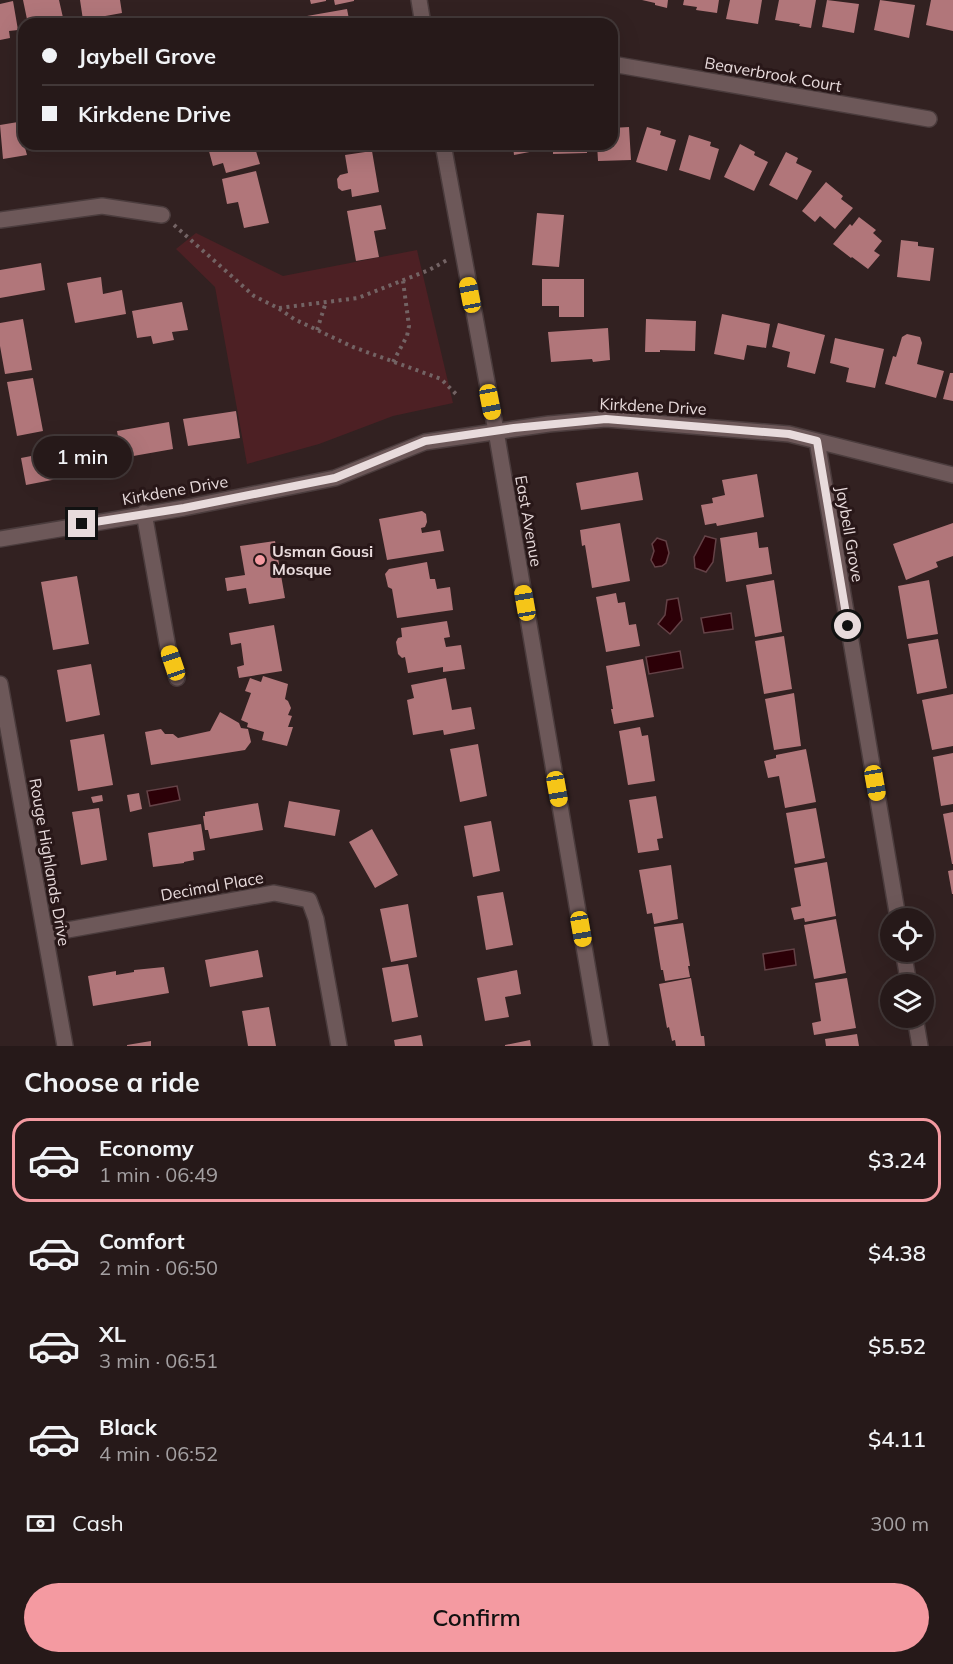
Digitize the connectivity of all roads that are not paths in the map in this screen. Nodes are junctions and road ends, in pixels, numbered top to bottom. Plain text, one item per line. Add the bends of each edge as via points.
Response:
1 (419, 0) edge
2 (422, 18) edge
3 (618, 65) edge
4 (929, 119) dead end
5 (444, 150) edge
6 (162, 215) road end
7 (0, 220) edge
8 (496, 431) junction
9 (817, 441) junction
10 (953, 475) edge
11 (144, 513) junction
12 (0, 539) edge
13 (177, 678) dead end
14 (0, 684) edge
15 (896, 908) edge
16 (45, 934) junction
17 (917, 1028) edge
18 (64, 1046) edge
19 (339, 1046) edge
20 (601, 1046) edge
21 (920, 1046) edge

1 - 2 street
3 - 4 street, Beaverbrook Court
5 - 8 street, East Avenue
6 - 7 street via 102,206
8 - 9 street, Kirkdene Drive via 606,419 789,434
8 - 11 street, Kirkdene Drive via 425,441 335,478
8 - 20 street, East Avenue
9 - 10 street, Kirkdene Drive
9 - 15 street, Jaybell Grove
11 - 12 street, Kirkdene Drive
11 - 13 street
14 - 16 street, Rouge Highlands Drive
16 - 18 street, Rouge Highlands Drive
16 - 19 street, Decimal Place via 274,893 309,900 316,919
17 - 21 street

